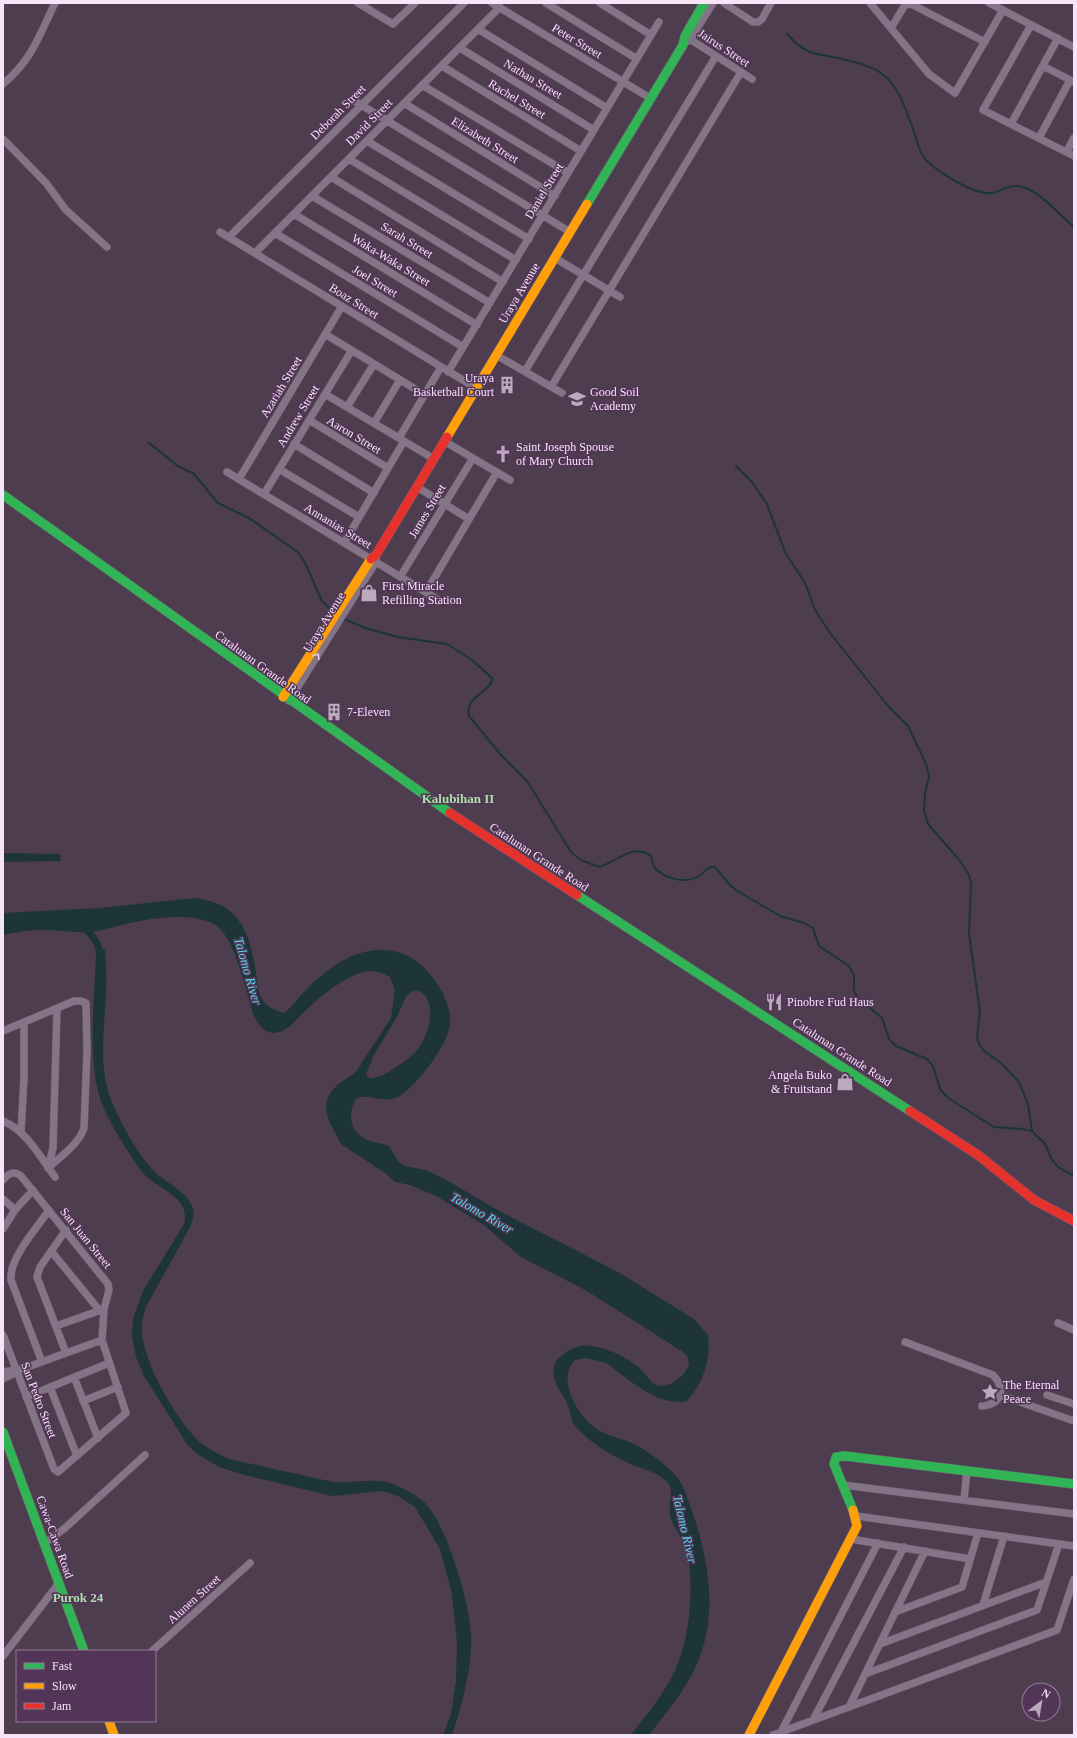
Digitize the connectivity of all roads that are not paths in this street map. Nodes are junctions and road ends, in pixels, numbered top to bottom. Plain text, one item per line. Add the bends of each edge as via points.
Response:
1 (55, 3) edge
2 (358, 3) edge
3 (416, 3) edge
4 (464, 3) edge
5 (492, 3) edge
6 (507, 3) edge
7 (600, 3) edge
8 (704, 3) edge
9 (713, 3) edge
10 (724, 3) edge
11 (771, 3) edge
12 (870, 3) edge
13 (989, 3) edge
14 (549, 4) edge
15 (500, 7) junction
16 (1003, 10) junction
17 (508, 12) junction
18 (659, 22) dead end
19 (1031, 25) junction
20 (891, 28) junction
21 (478, 29) junction
22 (651, 35) junction
23 (1058, 38) junction
24 (686, 40) junction
25 (985, 42) junction
26 (1074, 47) edge
27 (460, 48) junction
28 (716, 56) junction
29 (637, 59) junction
30 (442, 66) junction
31 (1043, 66) junction
32 (741, 72) junction
33 (752, 79) dead end
34 (1072, 81) edge
35 (623, 82) junction
36 (3, 84) edge
37 (422, 85) junction
38 (650, 98) junction
39 (353, 100) dead end
40 (404, 103) junction
41 (362, 105) junction
42 (608, 108) junction
43 (387, 120) junction
44 (1011, 124) junction
45 (594, 130) junction
46 (1039, 138) junction
47 (1074, 138) edge
48 (3, 139) edge
49 (367, 141) junction
50 (581, 151) junction
51 (1067, 152) junction
52 (1074, 156) edge
53 (349, 159) junction
54 (568, 173) junction
55 (331, 177) junction
56 (312, 196) junction
57 (555, 196) junction
58 (294, 214) junction
59 (543, 215) junction
60 (220, 232) dead end
61 (570, 232) junction
62 (275, 233) junction
63 (229, 237) junction
64 (529, 239) junction
65 (107, 247) dead end
66 (255, 253) junction
67 (555, 258) junction
68 (516, 260) junction
69 (583, 275) junction
70 (503, 282) junction
71 (610, 291) junction
72 (620, 297) dead end
73 (490, 303) junction
74 (342, 306) junction
75 (476, 325) junction
76 (325, 334) junction
77 (463, 347) junction
78 (352, 350) junction
79 (496, 355) junction
80 (374, 364) junction
81 (441, 367) junction
82 (525, 371) junction
83 (448, 372) junction
84 (400, 380) junction
85 (551, 387) junction
86 (476, 388) junction
87 (562, 393) dead end
88 (325, 394) junction
89 (425, 395) junction
90 (347, 407) junction
91 (309, 420) junction
92 (374, 423) junction
93 (401, 440) junction
94 (444, 441) junction
95 (294, 444) junction
96 (473, 458) junction
97 (434, 459) junction
98 (388, 468) junction
99 (279, 469) junction
100 (227, 472) dead end
101 (497, 472) junction
102 (238, 479) junction
103 (510, 480) dead end
104 (416, 487) junction
105 (374, 493) junction
106 (264, 494) junction
107 (3, 495) edge
108 (444, 504) junction
109 (359, 517) junction
110 (469, 519) junction
111 (344, 543) junction
112 (374, 558) junction
113 (400, 577) junction
114 (426, 592) junction
115 (437, 599) dead end
116 (286, 699) junction
117 (57, 1009) junction
118 (24, 1023) junction
119 (3, 1031) edge
120 (3, 1121) edge
121 (21, 1132) junction
122 (48, 1168) junction
123 (55, 1177) dead end
124 (3, 1180) edge
125 (33, 1190) junction
126 (3, 1199) edge
127 (16, 1210) junction
128 (49, 1210) junction
129 (1074, 1221) edge
130 (3, 1229) edge
131 (66, 1230) junction
132 (51, 1251) junction
133 (102, 1310) junction
134 (1058, 1323) dead end
135 (56, 1326) junction
136 (1074, 1330) edge
137 (3, 1335) edge
138 (102, 1340) junction
139 (905, 1342) dead end
140 (66, 1353) junction
141 (42, 1362) junction
142 (109, 1363) junction
143 (18, 1370) junction
144 (3, 1372) edge
145 (74, 1377) junction
146 (3, 1379) edge
147 (50, 1387) junction
148 (118, 1387) junction
149 (1000, 1395) junction
150 (1047, 1395) dead end
151 (26, 1397) junction
152 (83, 1401) junction
153 (1074, 1404) edge
154 (982, 1406) dead end
155 (1074, 1421) edge
156 (3, 1432) edge
157 (98, 1438) junction
158 (145, 1455) dead end
159 (77, 1456) junction
160 (968, 1470) junction
161 (1074, 1484) edge
162 (843, 1485) junction
163 (964, 1500) junction
164 (1074, 1514) edge
165 (856, 1516) junction
166 (978, 1533) junction
167 (1004, 1536) junction
168 (851, 1539) junction
169 (45, 1543) junction
170 (878, 1543) junction
171 (1059, 1544) junction
172 (1074, 1546) edge
173 (904, 1547) junction
174 (925, 1551) junction
175 (970, 1559) junction
176 (250, 1563) dead end
177 (1074, 1579) edge
178 (1046, 1582) junction
179 (59, 1583) junction
180 (983, 1606) junction
181 (895, 1612) junction
182 (880, 1644) junction
183 (84, 1650) edge
184 (153, 1650) edge
185 (3, 1656) edge
186 (865, 1674) junction
187 (849, 1707) junction
188 (813, 1720) junction
189 (109, 1722) edge
190 (781, 1732) junction
191 (114, 1735) edge
192 (749, 1735) edge
193 (773, 1735) edge

1 - 36 street via 31,54 17,73
2 - 3 street via 393,24
4 - 41 street, Deborah Street
5 - 15 street, Peter Street
6 - 17 street
7 - 22 street
8 - 24 street, Uraya Avenue
9 - 24 street, Uraya Avenue
10 - 11 street via 753,22 762,19
12 - 20 street
13 - 16 street
14 - 29 street
15 - 17 street, Peter Street
15 - 21 street, David Street
16 - 19 street
16 - 25 street
17 - 35 street, Peter Street
18 - 22 street, Daniel Street
19 - 23 street
19 - 44 street via 983,110
20 - 25 street via 905,5 911,4
20 - 25 street via 929,74 955,93
21 - 27 street, David Street
21 - 42 street
22 - 29 street, Daniel Street
23 - 26 street
23 - 31 street
24 - 28 street, Jairus Street
24 - 38 street, Uraya Avenue
27 - 30 street, David Street
27 - 45 street, Nathan Street
28 - 32 street, Jairus Street
28 - 69 street
29 - 35 street, Daniel Street
30 - 37 street, David Street
30 - 50 street, Rachel Street
31 - 34 street
31 - 44 street
32 - 33 street, Jairus Street
32 - 71 street
34 - 46 street
35 - 38 street, Peter Street
35 - 42 street, Daniel Street
37 - 40 street, David Street
37 - 54 street
38 - 61 street, Uraya Avenue
39 - 41 street
40 - 43 street, David Street
40 - 57 street, Elizabeth Street
41 - 43 street
41 - 63 street, Deborah Street
42 - 45 street, Daniel Street
43 - 49 street, David Street
43 - 59 street
44 - 46 street
45 - 50 street, Daniel Street
46 - 51 street
47 - 51 street
48 - 65 street via 46,183 66,210
49 - 53 street, David Street
49 - 64 street
50 - 54 street, Daniel Street
51 - 52 street
53 - 55 street, David Street
53 - 68 street
54 - 57 street, Daniel Street
55 - 56 street, David Street
55 - 70 street
56 - 58 street, David Street
56 - 73 street, Sarah Street
57 - 59 street, Daniel Street
58 - 62 street, David Street
58 - 75 street, Waka-Waka Street
59 - 61 street
59 - 64 street, Daniel Street
60 - 63 street, Boaz Street
61 - 67 street, Uraya Avenue
62 - 66 street, David Street
62 - 77 street, Joel Street
63 - 66 street, Boaz Street
64 - 68 street, Daniel Street
66 - 74 street, Boaz Street
67 - 69 street
67 - 79 street, Uraya Avenue
68 - 70 street, Daniel Street
69 - 71 street
69 - 82 street
70 - 73 street, Daniel Street
71 - 72 street
71 - 85 street
73 - 75 street, Daniel Street
74 - 76 street, Azariah Street
74 - 81 street, Boaz Street
75 - 77 street, Daniel Street
76 - 78 street
76 - 102 street, Azariah Street
77 - 83 street, Daniel Street
78 - 80 street
78 - 88 street, Andrew Street
79 - 82 street
79 - 86 street, Uraya Avenue
80 - 84 street
80 - 90 street
81 - 83 street, Boaz Street
81 - 89 street
82 - 85 street
83 - 86 street, Boaz Street
84 - 89 street
84 - 92 street
85 - 87 street
86 - 94 street, Uraya Avenue
88 - 90 street
88 - 91 street, Andrew Street
89 - 93 street
90 - 92 street
91 - 95 street, Andrew Street
91 - 98 street, Aaron Street
92 - 93 street
93 - 97 street
93 - 98 street
94 - 96 street
94 - 97 street, Uraya Avenue
95 - 99 street, Andrew Street
95 - 105 street
96 - 101 street
96 - 108 street, James Street
97 - 104 street, Uraya Avenue
98 - 105 street
99 - 106 street, Andrew Street
99 - 109 street
100 - 102 street, Annanias Street
101 - 103 street
101 - 110 street
102 - 106 street, Annanias Street
104 - 108 street
104 - 112 street, Uraya Avenue
105 - 109 street
106 - 111 street, Annanias Street
107 - 116 street, Catalunan Grande Road
108 - 110 street
108 - 113 street, James Street
109 - 111 street
110 - 114 street
111 - 112 street, Annanias Street
112 - 113 street, Annanias Street
112 - 116 street, Uraya Avenue
113 - 114 street, Annanias Street
114 - 115 street, Annanias Street
116 - 129 street, Catalunan Grande Road via 428,799 978,1155 1041,1204
117 - 118 street
117 - 122 street via 53,1148
117 - 122 street via 79,1000 87,1005 85,1111 81,1134
118 - 119 street
118 - 121 street
120 - 121 street
121 - 122 street
122 - 123 street
124 - 125 street, San Juan Street via 14,1172
125 - 127 street
125 - 128 street, San Juan Street
126 - 127 street
127 - 130 street
128 - 131 street, San Juan Street
128 - 141 street via 15,1260 10,1273
131 - 132 street
131 - 133 street, San Juan Street via 108,1284 109,1290
132 - 133 street
132 - 135 street via 40,1267 37,1277
133 - 135 street
133 - 138 street, San Juan Street
134 - 136 street
135 - 140 street
137 - 143 street, San Pedro Street
138 - 140 street
138 - 142 street, San Juan Street
139 - 149 street via 989,1373 997,1379
140 - 141 street
141 - 143 street
142 - 145 street
142 - 148 street, San Juan Street
143 - 144 street
143 - 146 street
143 - 151 street, San Pedro Street
145 - 147 street
145 - 152 street
147 - 151 street
147 - 159 street
148 - 152 street
148 - 157 street, San Juan Street via 126,1413
149 - 154 street via 994,1404
149 - 155 street
150 - 153 street
151 - 159 street, San Pedro Street via 56,1472
152 - 157 street
156 - 169 street, Cawa-Cawa Road
157 - 159 street
158 - 169 street via 66,1528
160 - 161 street
160 - 162 street via 840,1456 836,1457 834,1462
160 - 163 street
162 - 163 street
162 - 165 street
163 - 164 street
165 - 166 street
165 - 168 street via 857,1526
166 - 167 street
166 - 175 street
167 - 171 street
167 - 180 street
168 - 170 street
168 - 192 street
169 - 179 street, Cawa-Cawa Road
170 - 173 street
170 - 190 street
171 - 172 street
171 - 178 street
173 - 174 street
173 - 188 street
174 - 175 street
174 - 181 street
175 - 181 street via 962,1587
176 - 184 street, Alunen Street
177 - 187 street via 1057,1630
178 - 180 street
178 - 186 street via 1037,1610
179 - 183 street, Cawa-Cawa Road
179 - 185 street
180 - 182 street
181 - 182 street
182 - 186 street
186 - 187 street
187 - 188 street
188 - 190 street
189 - 191 street
190 - 193 street

